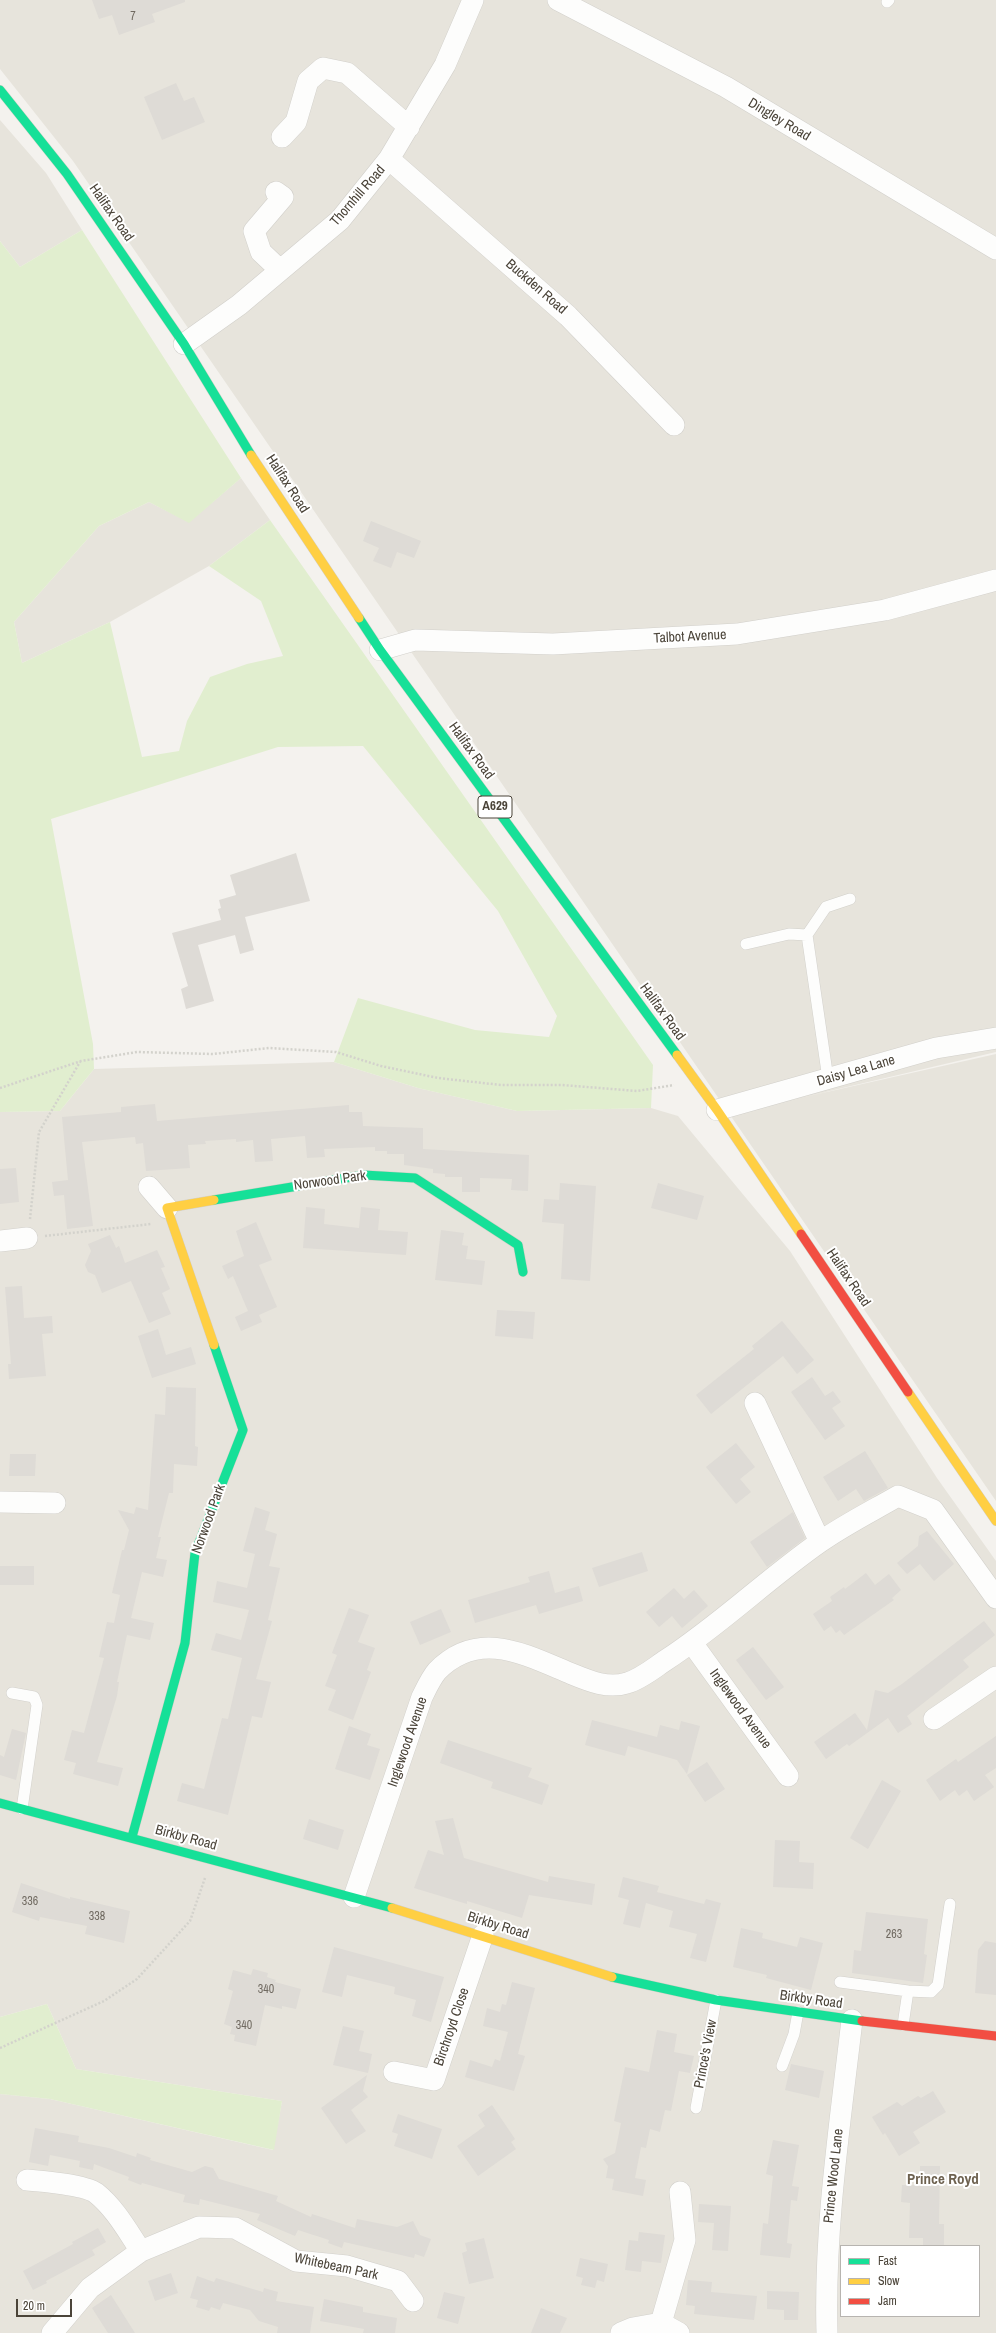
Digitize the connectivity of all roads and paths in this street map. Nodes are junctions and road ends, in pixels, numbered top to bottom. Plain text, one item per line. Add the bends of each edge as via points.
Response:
1 (472, 0) edge
2 (558, 0) edge
3 (0, 90) edge
4 (408, 127) junction
5 (282, 137) dead end
6 (390, 160) junction
7 (276, 192) dead end
8 (996, 249) edge
9 (280, 270) junction
10 (184, 344) junction
11 (674, 425) dead end
12 (996, 580) edge
13 (380, 650) junction
14 (850, 899) dead end
15 (807, 935) junction
16 (746, 944) dead end
17 (996, 1038) edge
18 (81, 1061) junction
19 (828, 1079) junction
20 (696, 1082) junction
21 (0, 1088) edge
22 (717, 1110) junction
23 (149, 1187) dead end
24 (170, 1215) junction
25 (27, 1238) junction
26 (0, 1241) edge
27 (523, 1272) dead end
28 (755, 1403) dead end
29 (0, 1502) edge
30 (55, 1503) dead end
31 (996, 1521) edge
32 (820, 1542) junction
33 (996, 1598) edge
34 (692, 1643) junction
35 (996, 1677) edge
36 (12, 1693) dead end
37 (934, 1719) dead end
38 (788, 1776) dead end
39 (0, 1803) edge
40 (22, 1809) junction
41 (132, 1838) junction
42 (212, 1859) junction
43 (354, 1897) junction
44 (950, 1904) dead end
45 (483, 1935) junction
46 (840, 1982) dead end
47 (908, 1991) junction
48 (716, 2000) junction
49 (798, 2012) junction
50 (852, 2020) junction
51 (903, 2025) junction
52 (996, 2036) edge
53 (0, 2048) edge
54 (782, 2066) dead end
55 (394, 2072) dead end
56 (696, 2108) dead end
57 (27, 2180) dead end
58 (680, 2192) dead end
59 (141, 2251) junction
60 (413, 2301) dead end
61 (661, 2323) junction
62 (52, 2333) edge
63 (621, 2333) edge
64 (679, 2333) edge
65 (827, 2333) edge

1 - 4 street, Thornhill Road via 445,65
2 - 8 street, Dingley Road via 726,87
3 - 10 main road, Halifax Road / A629 via 67,174
4 - 5 street via 347,73 323,68 308,81 296,122
4 - 6 street, Thornhill Road
6 - 9 street, Thornhill Road via 340,220
6 - 11 street, Buckden Road via 568,316
7 - 9 street via 283,197 254,231 261,252
9 - 10 street, Thornhill Road via 239,305
10 - 13 main road, Halifax Road / A629 via 248,450
12 - 13 street, Talbot Avenue via 885,610 737,634 553,644 415,640
13 - 20 main road, Halifax Road / A629
14 - 15 lane via 826,907
15 - 16 lane via 789,934
15 - 19 lane
17 - 19 street, Daisy Lea Lane via 936,1048
18 - 20 path via 137,1052 213,1054 269,1048 336,1052 381,1066 438,1078 501,1085 562,1085 637,1091
18 - 21 path
18 - 25 path via 39,1132
19 - 22 street, Daisy Lea Lane
20 - 22 main road, Halifax Road / A629
22 - 31 main road, Halifax Road / A629
23 - 24 street, Norwood Park
24 - 25 path
24 - 27 main road, Norwood Park via 364,1174 415,1178 518,1246
24 - 41 main road, Norwood Park via 243,1430 195,1553 185,1643
25 - 26 street
28 - 32 street
29 - 30 street
32 - 33 street, Inglewood Avenue via 898,1496 933,1510
32 - 34 street, Inglewood Avenue
34 - 38 street, Inglewood Avenue
34 - 43 street, Inglewood Avenue via 626,1684 592,1683 500,1647 479,1649 456,1658 437,1672 422,1697
35 - 37 street
36 - 40 lane via 34,1697 37,1705
39 - 40 main road, Birkby Road
40 - 41 main road, Birkby Road
41 - 42 main road, Birkby Road
42 - 43 main road, Birkby Road
42 - 53 path via 190,1921 137,1979 104,2001
43 - 45 main road, Birkby Road
44 - 47 lane via 936,1990 925,1993
45 - 48 main road, Birkby Road via 621,1980
45 - 55 street, Birchroyd Close via 434,2080
46 - 47 lane
47 - 51 lane
48 - 49 main road, Birkby Road
48 - 56 lane, Prince's View
49 - 50 main road, Birkby Road
49 - 54 lane via 794,2034
50 - 51 main road, Birkby Road
50 - 65 street, Prince Wood Lane via 829,2224
51 - 52 main road, Birkby Road
57 - 59 street via 57,2183 95,2192 115,2213
58 - 61 street via 685,2240
59 - 60 street, Whitebeam Park via 199,2227 235,2228 296,2261 347,2266 398,2281
59 - 62 street, Whitebeam Park via 90,2288
61 - 63 street
61 - 64 street

